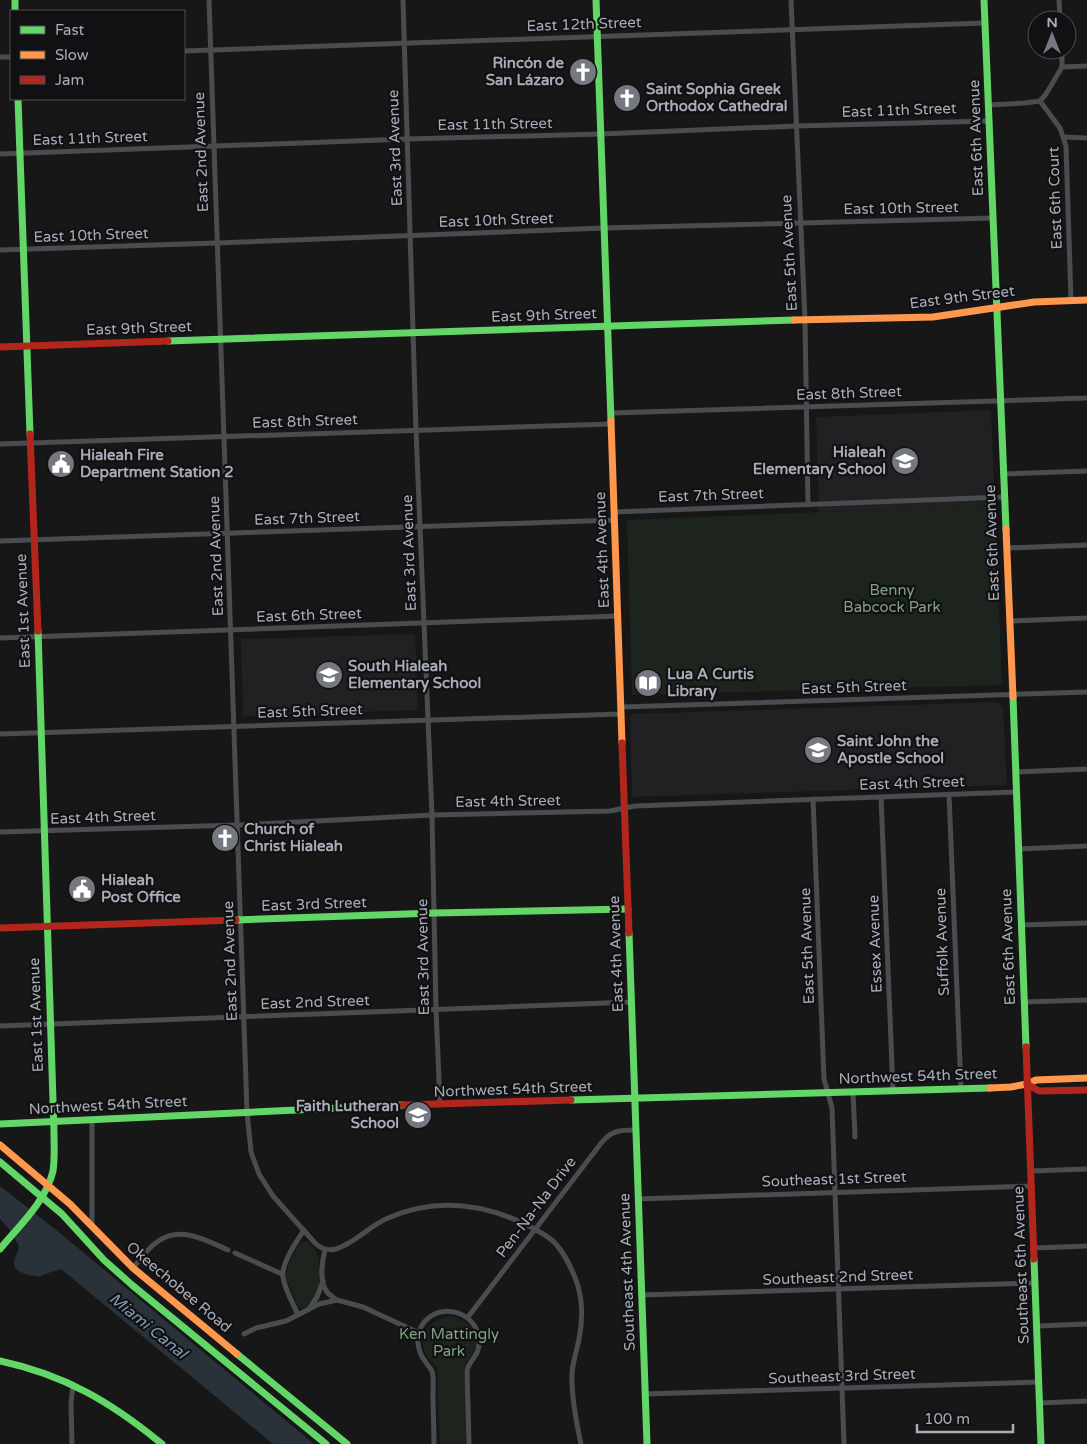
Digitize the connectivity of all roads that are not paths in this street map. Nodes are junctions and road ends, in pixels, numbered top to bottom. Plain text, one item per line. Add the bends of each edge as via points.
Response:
1 (208, 0) edge
2 (403, 0) edge
3 (596, 0) edge
4 (791, 0) edge
5 (984, 0) edge
6 (985, 22) junction
7 (793, 30) junction
8 (598, 36) junction
9 (404, 42) junction
10 (210, 50) junction
11 (185, 51) edge
12 (1062, 60) edge
13 (1087, 66) edge
14 (1062, 67) junction
15 (18, 100) edge
16 (1040, 101) junction
17 (989, 105) junction
18 (990, 121) junction
19 (796, 126) junction
20 (601, 134) junction
21 (1064, 137) junction
22 (1087, 138) edge
23 (408, 139) junction
24 (214, 146) junction
25 (20, 153) junction
26 (0, 154) edge
27 (993, 218) junction
28 (800, 223) junction
29 (604, 228) junction
30 (410, 235) junction
31 (217, 243) junction
32 (0, 250) edge
33 (23, 250) junction
34 (1071, 300) junction
35 (1087, 300) edge
36 (996, 308) junction
37 (805, 320) junction
38 (608, 327) junction
39 (414, 333) junction
40 (221, 339) junction
41 (26, 346) junction
42 (0, 347) edge
43 (1087, 398) edge
44 (1000, 401) junction
45 (806, 407) junction
46 (611, 413) junction
47 (611, 424) junction
48 (416, 430) junction
49 (224, 436) junction
50 (31, 443) junction
51 (0, 444) edge
52 (1087, 471) edge
53 (1003, 474) junction
54 (1004, 497) junction
55 (808, 504) junction
56 (614, 512) junction
57 (615, 520) junction
58 (420, 526) junction
59 (228, 533) junction
60 (34, 540) junction
61 (0, 541) edge
62 (1087, 545) edge
63 (1006, 548) junction
64 (618, 616) junction
65 (1087, 618) edge
66 (1009, 621) junction
67 (424, 623) junction
68 (230, 630) junction
69 (37, 636) junction
70 (0, 638) edge
71 (1087, 692) edge
72 (1012, 694) junction
73 (621, 711) junction
74 (428, 720) junction
75 (234, 726) junction
76 (41, 732) junction
77 (0, 734) edge
78 (1087, 769) edge
79 (1016, 772) junction
80 (1016, 792) junction
81 (949, 794) junction
82 (881, 797) junction
83 (814, 799) junction
84 (625, 808) junction
85 (432, 815) junction
86 (238, 825) junction
87 (45, 831) junction
88 (0, 832) edge
89 (1087, 846) edge
90 (1018, 849) junction
91 (628, 909) junction
92 (435, 913) junction
93 (241, 920) junction
94 (1087, 923) edge
95 (1022, 925) junction
96 (46, 926) junction
97 (0, 928) edge
98 (1087, 1000) edge
99 (632, 1002) junction
100 (1024, 1002) junction
101 (436, 1009) junction
102 (244, 1017) junction
103 (50, 1025) junction
104 (0, 1026) edge
105 (1087, 1078) edge
106 (1027, 1084) junction
107 (961, 1089) junction
108 (1087, 1090) edge
109 (893, 1091) junction
110 (853, 1092) junction
111 (827, 1093) junction
112 (634, 1098) junction
113 (440, 1105) junction
114 (247, 1112) junction
115 (92, 1120) junction
116 (53, 1122) junction
117 (0, 1124) edge
118 (635, 1130) junction
119 (855, 1137) dead end
120 (0, 1145) edge
121 (0, 1162) edge
122 (1087, 1169) edge
123 (1031, 1171) junction
124 (48, 1184) junction
125 (1032, 1186) junction
126 (835, 1192) junction
127 (42, 1196) junction
128 (638, 1199) junction
129 (92, 1227) junction
130 (304, 1230) junction
131 (536, 1230) junction
132 (1087, 1246) edge
133 (1034, 1248) junction
134 (0, 1249) edge
135 (228, 1250) dead end
136 (325, 1250) junction
137 (235, 1253) dead end
138 (133, 1268) junction
139 (282, 1274) junction
140 (323, 1280) junction
141 (1035, 1284) junction
142 (838, 1290) junction
143 (641, 1295) junction
144 (337, 1300) junction
145 (309, 1309) junction
146 (298, 1315) junction
147 (468, 1317) junction
148 (1087, 1324) edge
149 (1037, 1326) junction
150 (418, 1333) junction
151 (244, 1334) dead end
152 (0, 1361) edge
153 (1039, 1382) junction
154 (73, 1384) junction
155 (842, 1388) junction
156 (645, 1394) junction
157 (1087, 1401) edge
158 (1040, 1402) junction
159 (72, 1444) edge
160 (162, 1444) edge
161 (326, 1444) edge
162 (347, 1444) edge
163 (434, 1444) edge
164 (470, 1444) edge
165 (581, 1444) edge
166 (647, 1444) edge
167 (844, 1444) edge
168 (1041, 1444) edge

1 - 10 street, East 2nd Avenue
2 - 9 street, East 3rd Avenue
3 - 8 main road, East 4th Avenue
4 - 7 street, East 5th Avenue
5 - 6 main road, East 6th Avenue
6 - 7 street, East 12th Street
6 - 17 main road, East 6th Avenue
7 - 8 street, East 12th Street
7 - 19 street, East 5th Avenue
8 - 9 street, East 12th Street
8 - 20 main road, East 4th Avenue
9 - 10 street, East 12th Street
9 - 23 street, East 3rd Avenue
10 - 11 street, East 12th Street
10 - 24 street, East 2nd Avenue
12 - 14 street
13 - 14 street
14 - 16 street
15 - 25 main road, East 1st Avenue
16 - 17 street
16 - 21 street, East 6th Court
17 - 18 main road, East 6th Avenue
18 - 19 street, East 11th Street
18 - 27 main road, East 6th Avenue
19 - 20 street, East 11th Street
19 - 28 street, East 5th Avenue
20 - 23 street, East 11th Street
20 - 29 main road, East 4th Avenue
21 - 22 street
21 - 34 street, East 6th Court
23 - 24 street, East 11th Street
23 - 30 street, East 3rd Avenue
24 - 25 street, East 11th Street
24 - 31 street, East 2nd Avenue
25 - 26 street, East 11th Street
25 - 33 main road, East 1st Avenue
27 - 28 street, East 10th Street
27 - 36 main road, East 6th Avenue
28 - 29 street, East 10th Street
28 - 37 street, East 5th Avenue
29 - 30 street, East 10th Street
29 - 38 main road, East 4th Avenue
30 - 31 street, East 10th Street
30 - 39 street, East 3rd Avenue
31 - 33 street, East 10th Street
31 - 40 street, East 2nd Avenue
32 - 33 street, East 10th Street
33 - 41 main road, East 1st Avenue
34 - 35 main road, East 9th Street
34 - 36 main road, East 9th Street
36 - 37 main road, East 9th Street via 923,317
36 - 44 main road, East 6th Avenue
37 - 38 main road, East 9th Street
37 - 45 street, East 5th Avenue
38 - 39 main road, East 9th Street
38 - 46 main road, East 4th Avenue
39 - 40 main road, East 9th Street
39 - 48 street, East 3rd Avenue
40 - 41 main road, East 9th Street
40 - 49 street, East 2nd Avenue
41 - 42 main road, East 9th Street
41 - 50 main road, East 1st Avenue
43 - 44 street, East 8th Street
44 - 45 street, East 8th Street
44 - 53 main road, East 6th Avenue
45 - 46 street, East 8th Street
45 - 55 street, East 5th Avenue
46 - 47 main road, East 4th Avenue
47 - 48 street, East 8th Street
47 - 56 main road, East 4th Avenue
48 - 49 street, East 8th Street
48 - 58 street, East 3rd Avenue
49 - 50 street, East 8th Street
49 - 59 street, East 2nd Avenue
50 - 51 street, East 8th Street
50 - 60 main road, East 1st Avenue
52 - 53 street
53 - 54 main road, East 6th Avenue
54 - 55 street, East 7th Street
54 - 63 main road, East 6th Avenue
55 - 56 street, East 7th Street
56 - 57 main road, East 4th Avenue
57 - 58 street, East 7th Street
57 - 64 main road, East 4th Avenue
58 - 59 street, East 7th Street
58 - 67 street, East 3rd Avenue
59 - 60 street, East 7th Street
59 - 68 street, East 2nd Avenue
60 - 61 street, East 7th Street
60 - 69 main road, East 1st Avenue
62 - 63 street
63 - 66 main road, East 6th Avenue
64 - 67 street, East 6th Street
64 - 73 main road, East 4th Avenue
65 - 66 street
66 - 72 main road, East 6th Avenue
67 - 68 street, East 6th Street
67 - 74 street, East 3rd Avenue
68 - 69 street, East 6th Street
68 - 75 street, East 2nd Avenue
69 - 70 street, East 6th Street
69 - 76 main road, East 1st Avenue
71 - 72 street, East 5th Street
72 - 73 street, East 5th Street
72 - 79 main road, East 6th Avenue
73 - 74 street, East 5th Street
73 - 84 main road, East 4th Avenue
74 - 75 street, East 5th Street
74 - 85 street, East 3rd Avenue
75 - 76 street, East 5th Street
75 - 86 street, East 2nd Avenue
76 - 77 street, East 5th Street
76 - 87 main road, East 1st Avenue
78 - 79 street
79 - 80 main road, East 6th Avenue
80 - 81 street, East 4th Street
80 - 90 main road, East 6th Avenue
81 - 82 street, East 4th Street
81 - 107 street, Suffolk Avenue
82 - 83 street, East 4th Street
82 - 109 street, Essex Avenue
83 - 84 street, East 4th Street
83 - 111 street, East 5th Avenue
84 - 85 street, East 4th Street
84 - 91 main road, East 4th Avenue
85 - 86 street, East 4th Street
85 - 92 street, East 3rd Avenue
86 - 87 street, East 4th Street
86 - 93 street, East 2nd Avenue
87 - 88 street, East 4th Street
87 - 96 main road, East 1st Avenue
89 - 90 street
90 - 95 main road, East 6th Avenue
91 - 92 main road, East 3rd Street
91 - 99 main road, East 4th Avenue
92 - 93 main road, East 3rd Street
92 - 101 street, East 3rd Avenue
93 - 96 main road, East 3rd Street
93 - 102 street, East 2nd Avenue
94 - 95 street
95 - 100 main road, East 6th Avenue
96 - 97 main road, East 3rd Street
96 - 103 main road, East 1st Avenue
98 - 100 street
99 - 101 street, East 2nd Street
99 - 112 main road, East 4th Avenue
100 - 106 main road, East 6th Avenue
101 - 102 street, East 2nd Street
101 - 113 street, East 3rd Avenue
102 - 103 street, East 2nd Street
102 - 114 street, East 2nd Avenue
103 - 104 street, East 2nd Street
103 - 116 main road, East 1st Avenue
105 - 106 main road, Northwest 54th Street via 1036,1080
106 - 107 main road, Northwest 54th Street
106 - 108 main road, Northwest 54th Street via 1039,1091
106 - 123 main road, Southeast 6th Avenue
107 - 109 main road, Northwest 54th Street
109 - 110 main road, Northwest 54th Street
110 - 111 main road, Northwest 54th Street
110 - 119 street
111 - 112 main road, Northwest 54th Street
111 - 126 street, East 5th Avenue via 832,1108
112 - 113 main road, Northwest 54th Street
112 - 118 main road, Southeast 4th Avenue
113 - 114 main road, Northwest 54th Street
114 - 115 main road, Northwest 54th Street
114 - 130 street, East 2nd Avenue via 251,1152 259,1174 273,1196
115 - 116 main road, Northwest 54th Street
115 - 129 street
116 - 117 main road, Northwest 54th Street
116 - 124 main road, East 1st Avenue via 53,1170
118 - 128 main road, Southeast 4th Avenue
118 - 131 street, Pen-Na-Na Drive via 616,1131 605,1138
120 - 124 main road, Okeechobee Road
121 - 127 main road, Okeechobee Road
122 - 123 street
123 - 125 main road, Southeast 6th Avenue
124 - 127 main road, East 1st Avenue
124 - 129 main road, Okeechobee Road
125 - 126 street, Southeast 1st Street
125 - 133 main road, Southeast 6th Avenue
126 - 128 street, Southeast 1st Street
126 - 142 street, East 5th Avenue
127 - 134 main road, East 1st Avenue
127 - 161 main road, Okeechobee Road via 117,1272
128 - 143 main road, Southeast 4th Avenue
129 - 138 main road, Okeechobee Road
130 - 136 street, East 2nd Avenue
130 - 139 street
131 - 136 street via 481,1208 431,1207 386,1218 343,1246
131 - 147 street, Pen-Na-Na Drive
131 - 165 street via 549,1237 564,1254 580,1296 581,1327 572,1379
132 - 133 street
133 - 141 main road, Southeast 6th Avenue
135 - 138 street via 189,1234 174,1235 156,1243
136 - 140 street
137 - 139 street
138 - 162 main road, Okeechobee Road
139 - 146 street
140 - 144 street via 328,1292
140 - 145 street
141 - 142 street, Southeast 2nd Street
141 - 149 main road, Southeast 6th Avenue
142 - 143 street, Southeast 2nd Street
142 - 155 street, East 5th Avenue
143 - 156 main road, Southeast 4th Avenue
144 - 145 street
144 - 150 street via 363,1307
145 - 146 street
146 - 151 street
147 - 150 street via 449,1311 439,1313 427,1319
147 - 164 street via 475,1325 479,1341 477,1354 467,1371
148 - 149 street
149 - 153 main road, Southeast 6th Avenue
150 - 163 street via 420,1352 432,1375
152 - 154 main road
153 - 155 street, Southeast 3rd Street
153 - 158 main road, Southeast 6th Avenue
154 - 159 street
154 - 160 main road via 119,1410
155 - 156 street, Southeast 3rd Street
155 - 167 street, East 5th Avenue
156 - 166 main road, Southeast 4th Avenue
157 - 158 street
158 - 168 main road, Southeast 6th Avenue

